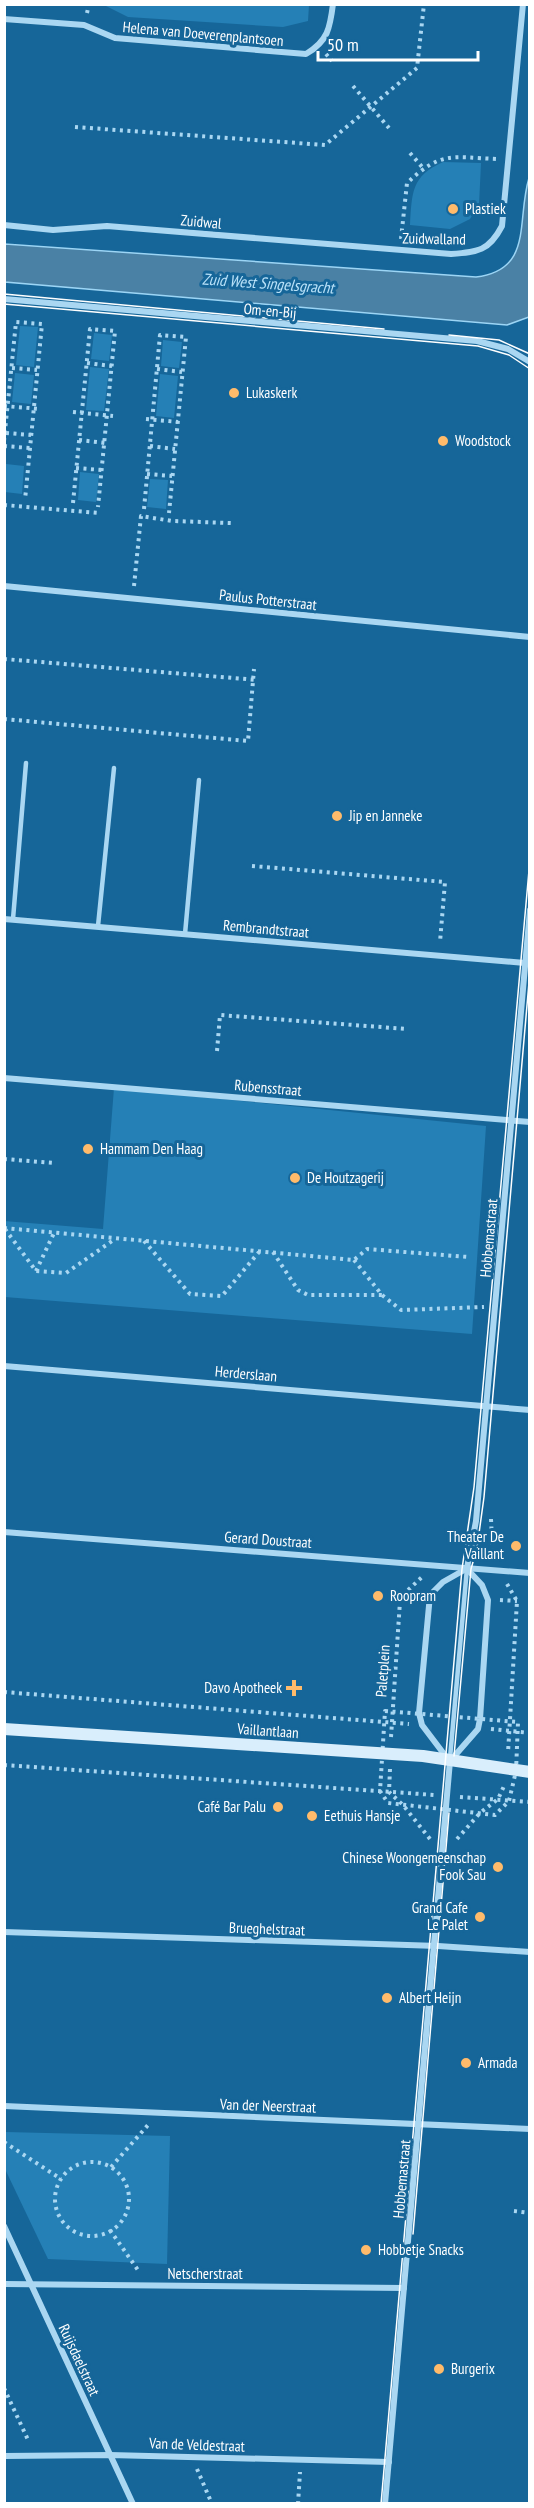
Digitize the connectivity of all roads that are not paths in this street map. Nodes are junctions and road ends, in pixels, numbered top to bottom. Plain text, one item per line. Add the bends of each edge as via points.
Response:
1 (333, 4) edge
2 (523, 4) edge
3 (4, 19) edge
4 (4, 225) edge
5 (398, 250) joint
6 (4, 299) edge
7 (530, 362) edge
8 (4, 586) edge
9 (530, 637) edge
10 (26, 763) dead end
11 (114, 768) dead end
12 (199, 780) dead end
13 (530, 910) edge
14 (4, 919) edge
15 (14, 919) junction
16 (98, 927) junction
17 (185, 934) junction
18 (525, 963) junction
19 (4, 1078) edge
20 (511, 1121) junction
21 (530, 1122) edge
22 (4, 1366) edge
23 (486, 1406) junction
24 (530, 1410) edge
25 (4, 1532) edge
26 (467, 1568) junction
27 (530, 1573) edge
28 (4, 1729) edge
29 (450, 1761) junction
30 (530, 1772) edge
31 (4, 1932) edge
32 (433, 1946) junction
33 (530, 1952) edge
34 (4, 2106) edge
35 (419, 2123) junction
36 (530, 2129) edge
37 (4, 2226) edge
38 (4, 2284) edge
39 (32, 2285) junction
40 (404, 2288) junction
41 (110, 2455) junction
42 (4, 2457) edge
43 (389, 2462) junction
44 (133, 2504) edge
45 (385, 2504) edge

1 - 3 street, Helena van Doeverenplantsoen via 329,31 320,46 306,54 115,39 84,25
2 - 5 street, Zuidwalland via 502,226 486,248 469,253
4 - 5 street, Zuidwal via 53,230 107,226
6 - 7 street, Om-en-Bij via 477,341 508,349
8 - 9 street, Paulus Potterstraat
10 - 15 lane
11 - 16 lane
12 - 17 lane
13 - 18 street, Hobbemastraat
14 - 15 street, Rembrandtstraat
15 - 16 street, Rembrandtstraat
16 - 17 street, Rembrandtstraat
17 - 18 street, Rembrandtstraat
18 - 20 street, Hobbemastraat
19 - 20 street, Rubensstraat
20 - 21 street, Rubensstraat
20 - 23 street, Hobbemastraat
22 - 23 street, Herderslaan
23 - 24 street, Herderslaan
23 - 26 street, Hobbemastraat via 476,1521
25 - 26 street, Gerard Doustraat
26 - 27 street, Gerard Doustraat
26 - 29 lane
26 - 29 street via 482,1585 488,1600 478,1729
26 - 29 street via 442,1582 430,1595 419,1713 422,1725
28 - 29 main road, Vaillantlaan
29 - 30 main road, Vaillantlaan
29 - 32 street, Hobbemastraat
31 - 32 street, Brueghelstraat
32 - 33 street, Brueghelstraat
32 - 35 street, Hobbemastraat
34 - 35 street, Van der Neerstraat
35 - 36 street, Van der Neerstraat
35 - 40 street, Hobbemastraat
37 - 39 street, Ruijsdaelstraat
38 - 39 street, Netscherstraat
39 - 40 street, Netscherstraat
39 - 41 street, Ruijsdaelstraat
40 - 43 street, Hobbemastraat
41 - 42 street, Van de Veldestraat
41 - 43 street, Van de Veldestraat
41 - 44 street, Ruijsdaelstraat
43 - 45 street, Hobbemastraat

